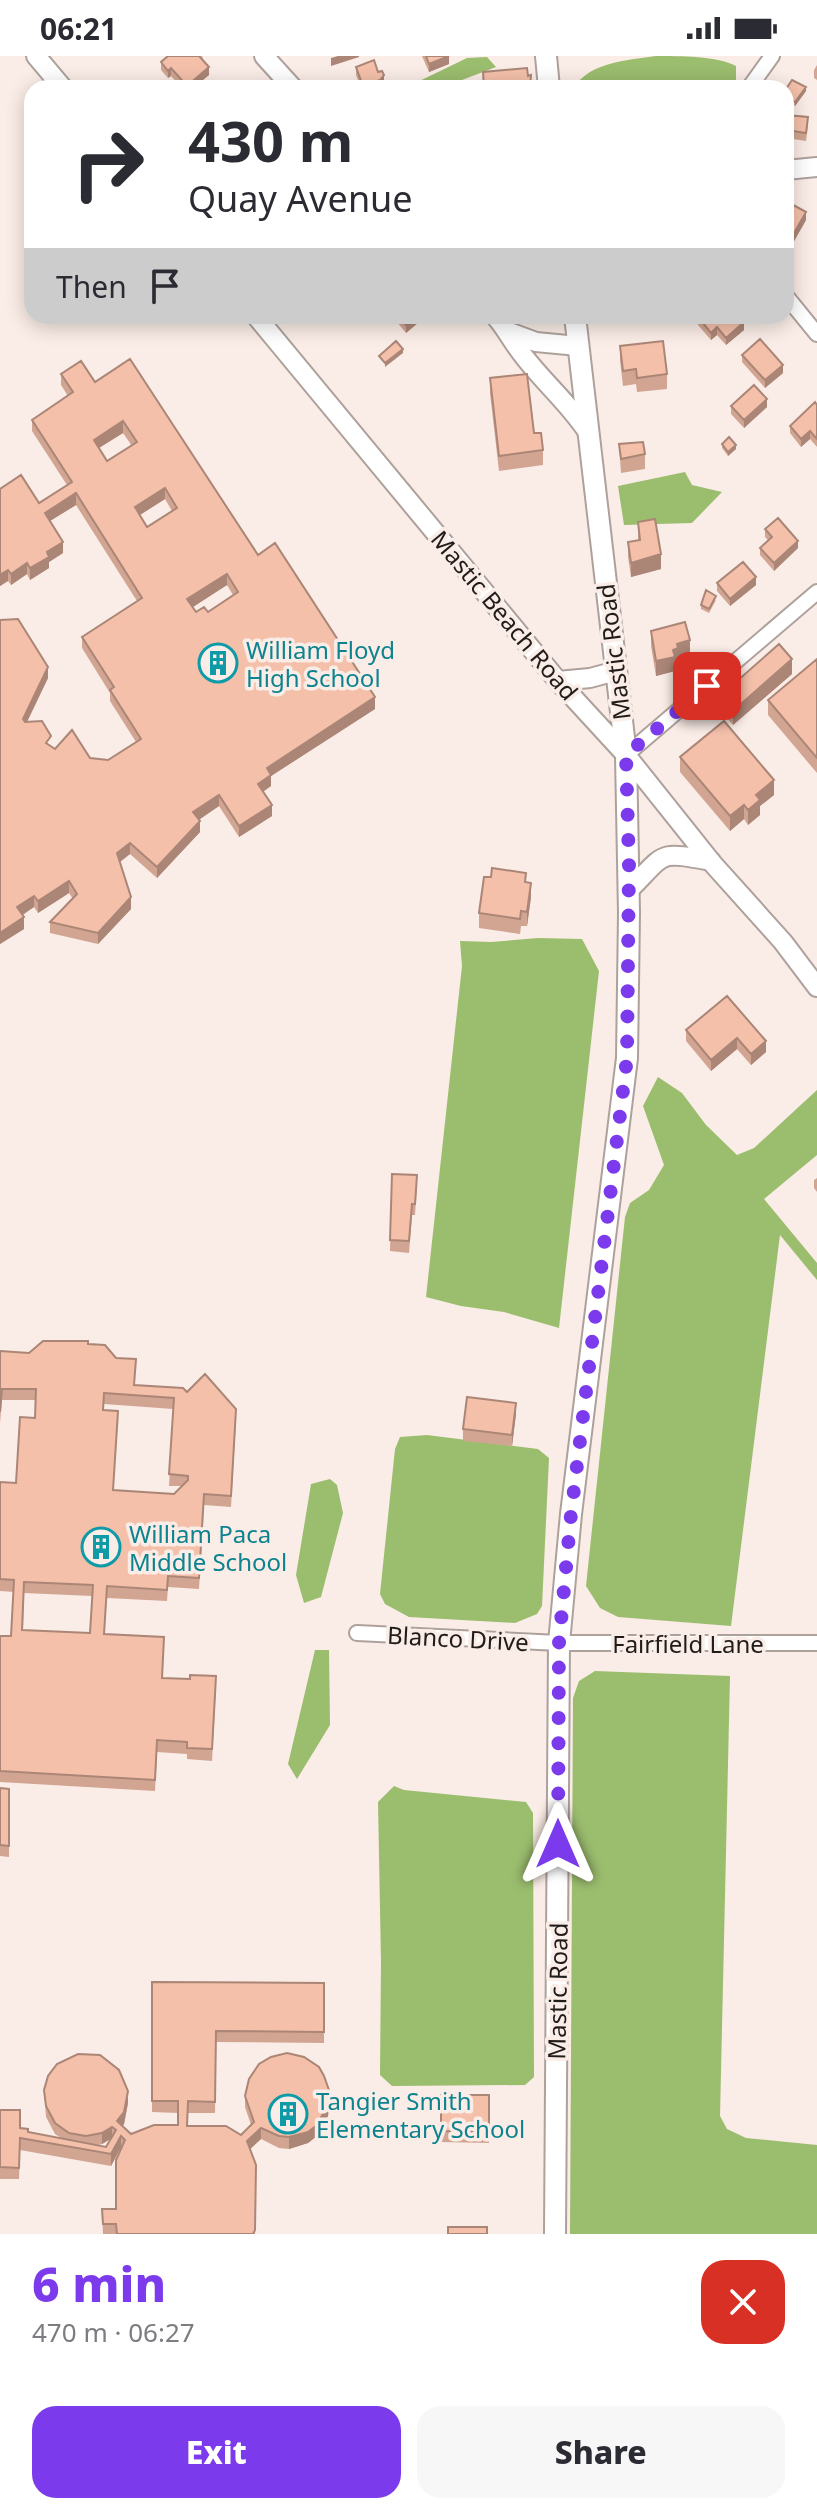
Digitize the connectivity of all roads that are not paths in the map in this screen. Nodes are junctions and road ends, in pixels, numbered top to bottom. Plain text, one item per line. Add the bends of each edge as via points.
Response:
1 (36, 56) edge
2 (264, 56) edge
3 (546, 56) edge
4 (772, 56) edge
5 (56, 80) edge
6 (286, 80) edge
7 (548, 80) edge
8 (755, 80) edge
9 (817, 167) edge
10 (794, 169) edge
11 (794, 306) edge
12 (263, 324) edge
13 (502, 324) edge
14 (576, 324) edge
15 (509, 332) junction
16 (817, 334) edge
17 (578, 346) junction
18 (589, 434) junction
19 (817, 592) edge
20 (616, 671) junction
21 (558, 681) junction
22 (626, 755) junction
23 (711, 861) junction
24 (629, 890) junction
25 (817, 987) edge
26 (357, 1633) dead end
27 (559, 1643) junction
28 (817, 1643) edge
29 (555, 2234) edge

1 - 5 street
2 - 6 street
3 - 7 main road
4 - 8 street
9 - 10 street
11 - 16 street
12 - 21 street, Mastic Beach Road
13 - 15 street
14 - 17 main road, Mastic Road
15 - 17 street via 536,342
15 - 18 street
17 - 18 main road, Mastic Road
18 - 20 main road, Mastic Road
19 - 22 street
20 - 21 street
20 - 22 main road, Mastic Road
21 - 22 street, Mastic Beach Road
22 - 23 street, Mastic Beach Road
22 - 24 main road, Mastic Road
23 - 24 street via 664,855
23 - 25 street, Mastic Beach Road
24 - 27 main road, Mastic Road via 627,1058
26 - 27 street, Blanco Drive
27 - 28 street, Fairfield Lane
27 - 29 main road, Mastic Road

